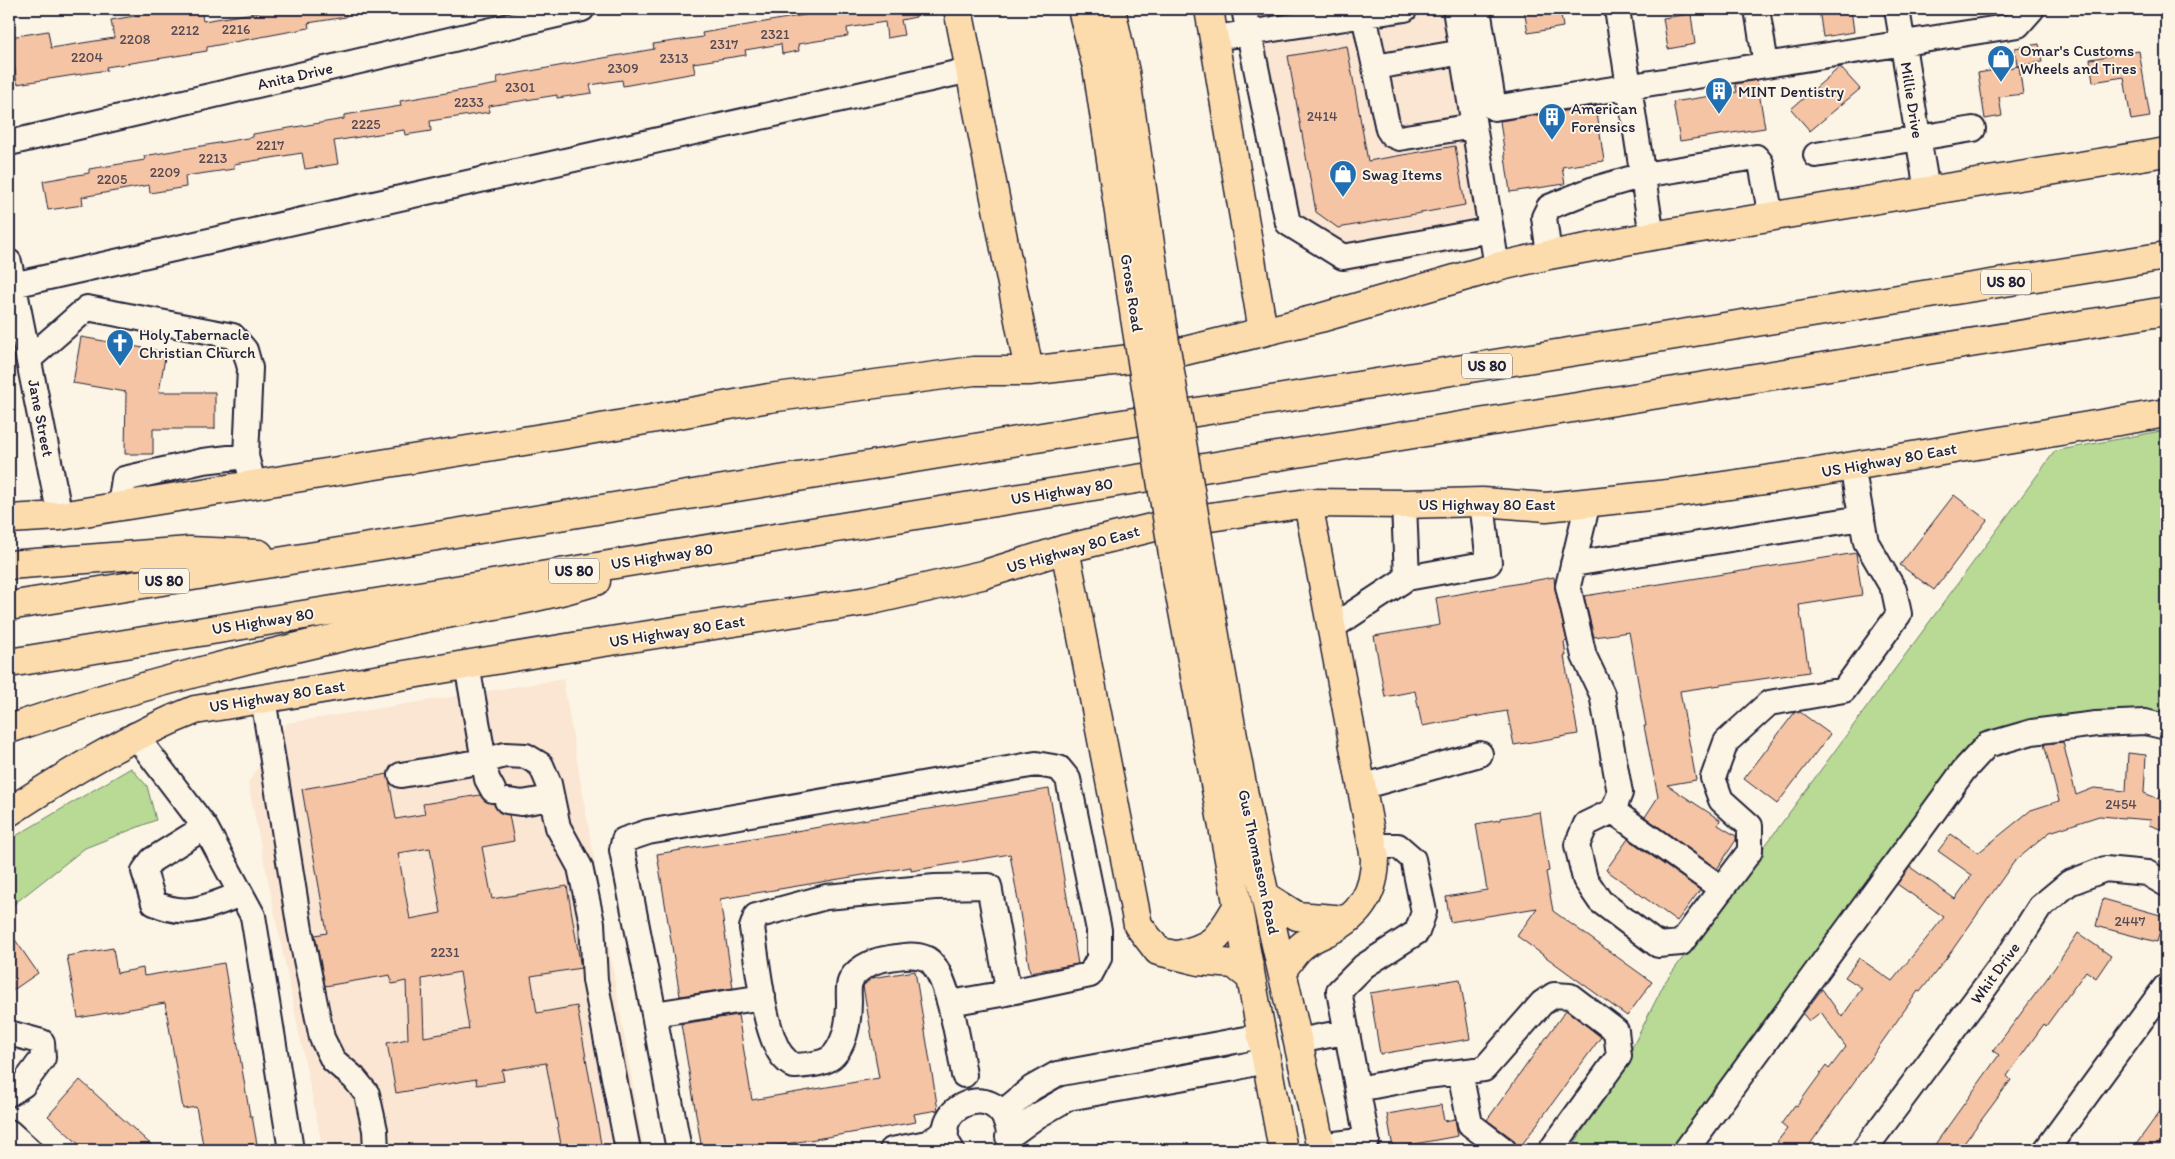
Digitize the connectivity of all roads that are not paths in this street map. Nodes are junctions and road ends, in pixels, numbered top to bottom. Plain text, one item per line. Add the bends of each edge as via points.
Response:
1 (582, 9) edge
2 (958, 9) edge
3 (1082, 9) edge
4 (1111, 9) edge
5 (1209, 9) edge
6 (1244, 9) edge
7 (1405, 9) edge
8 (1455, 9) edge
9 (1478, 9) edge
10 (1617, 9) edge
11 (1757, 9) edge
12 (1897, 9) edge
13 (2032, 9) edge
14 (1364, 15) junction
15 (1249, 34) junction
16 (1214, 38) junction
17 (1903, 44) junction
18 (1462, 52) junction
19 (1766, 65) junction
20 (1375, 67) junction
21 (970, 70) junction
22 (1629, 87) junction
23 (1474, 126) junction
24 (1973, 129) dead end
25 (1918, 138) junction
26 (9, 144) edge
27 (2166, 152) edge
28 (1816, 155) dead end
29 (1643, 175) junction
30 (1927, 191) junction
31 (1771, 216) junction
32 (1491, 230) junction
33 (1652, 236) junction
34 (1548, 255) junction
35 (2166, 256) edge
36 (9, 262) edge
37 (1497, 267) junction
38 (14, 285) junction
39 (2166, 311) edge
40 (1148, 315) junction
41 (1263, 331) junction
42 (29, 359) junction
43 (1029, 371) junction
44 (2166, 413) edge
45 (246, 456) junction
46 (1852, 466) junction
47 (253, 485) junction
48 (1482, 502) junction
49 (1588, 502) junction
50 (1308, 503) junction
51 (1404, 504) junction
52 (120, 506) junction
53 (60, 516) junction
54 (1862, 518) junction
55 (9, 519) edge
56 (1065, 549) junction
57 (683, 553) junction
58 (320, 556) junction
59 (1573, 564) junction
60 (9, 565) edge
61 (1204, 573) joint
62 (1177, 578) joint
63 (1407, 578) junction
64 (9, 606) edge
65 (1331, 628) junction
66 (9, 663) edge
67 (467, 665) junction
68 (263, 698) junction
69 (9, 728) edge
70 (2166, 728) edge
71 (135, 735) junction
72 (1480, 754) dead end
73 (484, 760) junction
74 (402, 775) dead end
75 (1361, 787) junction
76 (552, 798) junction
77 (1613, 811) junction
78 (9, 812) edge
79 (205, 827) junction
80 (1372, 846) junction
81 (2166, 884) edge
82 (1722, 889) junction
83 (241, 894) junction
84 (1265, 896) junction
85 (1237, 907) junction
86 (1347, 920) junction
87 (1175, 956) junction
88 (1283, 969) junction
89 (1250, 976) junction
90 (2166, 986) edge
91 (1001, 994) junction
92 (763, 997) junction
93 (950, 1003) junction
94 (654, 1014) junction
95 (1345, 1032) junction
96 (9, 1033) edge
97 (1298, 1041) junction
98 (1264, 1048) junction
99 (1460, 1072) junction
100 (1358, 1090) junction
101 (9, 1094) edge
102 (969, 1104) junction
103 (1002, 1113) junction
104 (9, 1132) edge
105 (944, 1143) edge
106 (1004, 1144) edge
107 (1368, 1145) edge
108 (1321, 1148) edge
109 (29, 1150) edge
110 (291, 1150) edge
111 (376, 1150) edge
112 (628, 1150) edge
113 (679, 1150) edge
114 (892, 1150) edge
115 (1283, 1150) edge
116 (1504, 1150) edge
117 (1551, 1150) edge
118 (1686, 1150) edge
119 (1864, 1150) edge
120 (2046, 1150) edge

1 - 26 street, Anita Drive
2 - 21 main road
3 - 40 main road, Gross Road
4 - 40 main road, Gross Road via 1125,72
5 - 16 main road
6 - 15 street
7 - 14 street
8 - 18 street
9 - 22 street via 1494,108
10 - 22 street
11 - 19 street
12 - 17 street, Millie Drive
13 - 17 street via 2018,25
14 - 15 street
14 - 20 street
15 - 16 street
15 - 32 street via 1288,223 1343,257
16 - 41 main road
17 - 19 street
17 - 25 street, Millie Drive
18 - 20 street
18 - 23 street
19 - 22 street
20 - 23 street via 1388,130 1392,135 1399,138
21 - 38 street
21 - 43 main road
22 - 29 street
23 - 32 street
24 - 25 street
25 - 28 street
25 - 30 street, Millie Drive
27 - 30 main road
29 - 31 street via 1756,157 1761,163
29 - 33 street
29 - 34 street via 1591,190 1549,207 1544,217
30 - 31 main road
31 - 33 main road
32 - 37 street
33 - 34 main road
34 - 37 main road
35 - 58 main road, US 80
36 - 38 street, Jane Street
37 - 41 main road
38 - 42 street, Jane Street
39 - 57 main road, US Highway 80 / US 80
40 - 61 main road, Gross Road, bridge
40 - 62 main road, Gross Road, bridge
41 - 43 main road via 1172,354
42 - 45 street via 87,308 233,336 246,350 250,368
42 - 53 street, Jane Street
43 - 47 main road via 974,371 769,398
44 - 46 main road, US Highway 80 East
45 - 47 street
45 - 52 street via 203,461 124,479
46 - 49 main road, US Highway 80 East via 1668,494
46 - 54 street
47 - 52 main road
48 - 49 main road, US Highway 80 East via 1546,507
48 - 51 main road, US Highway 80 East
48 - 63 street via 1489,563
49 - 59 street
50 - 51 main road, US Highway 80 East
50 - 56 main road, US Highway 80 East via 1171,523
50 - 65 main road
51 - 63 street
52 - 53 main road
53 - 55 main road
54 - 59 street
54 - 82 street via 1866,542 1894,590 1899,614 1844,690 1769,703 1726,742 1713,778 1721,800 1750,826 1750,851
56 - 67 main road, US Highway 80 East via 982,575 868,601
56 - 87 main road via 1138,925 1158,951
57 - 66 main road, US Highway 80 / US 80
57 - 69 main road via 558,593 287,649 142,686
58 - 60 main road via 189,551
58 - 64 main road, US 80
59 - 77 street via 1568,586 1584,656 1602,694 1620,793
61 - 84 main road, Gus Thomasson Road via 1232,736
62 - 85 main road, Gus Thomasson Road
63 - 65 street
65 - 75 main road
67 - 68 main road, US Highway 80 East
67 - 73 street
68 - 71 main road, US Highway 80 East via 195,710
68 - 111 street via 300,930 322,1038 333,1060 368,1094
70 - 118 street via 2145,722 2096,724 2032,732 1987,745 1964,770
71 - 78 main road, US Highway 80 East
71 - 79 street
72 - 75 street
73 - 74 street
73 - 76 street via 487,779 500,795 522,802
73 - 76 street via 505,755 526,756 541,765
75 - 80 main road
76 - 112 street via 558,826 580,867 592,922 595,980
77 - 82 street
77 - 82 street via 1586,824 1577,845 1585,879 1600,900 1658,945 1682,943
79 - 83 street
79 - 83 street via 152,860 144,871 154,903 169,910 194,911
80 - 86 main road via 1375,874 1372,888 1362,905
80 - 95 street via 1398,846 1412,859 1424,912 1417,932 1364,966 1339,991
81 - 119 street, Whit Drive via 2146,873 2105,869 2069,883 2040,907 2012,950
83 - 110 street via 253,916
84 - 86 main road via 1297,916
84 - 88 main road, Gus Thomasson Road
85 - 87 main road via 1212,943
85 - 89 main road, Gus Thomasson Road
86 - 88 main road via 1315,936
87 - 89 main road via 1234,964
88 - 97 main road, Gus Thomasson Road
89 - 98 main road, Gus Thomasson Road
90 - 120 street
91 - 92 street via 1007,983 1005,968 989,886 980,886 826,897 756,916 752,928
91 - 93 street
91 - 94 street via 1090,975 1099,958 1099,930 1068,779 1059,768 1036,764 648,832 624,840 622,850
92 - 93 street via 772,1036 783,1059 794,1066 818,1064 832,1057 843,1042 850,982 858,971 879,960 904,956 926,958 938,969
92 - 94 street
93 - 102 street
94 - 113 street
95 - 97 street
95 - 100 street
96 - 101 street via 42,1042 43,1058 23,1085
97 - 98 main road
97 - 108 main road, Gus Thomasson Road
98 - 103 street via 1057,1074 1032,1088
98 - 106 street via 1230,1069 1068,1098 1037,1116
98 - 115 main road, Gus Thomasson Road
99 - 100 street
99 - 116 street via 1470,1124
99 - 117 street via 1484,1070 1542,1004 1554,995 1570,996 1616,1032 1619,1056
100 - 107 street
102 - 103 street via 992,1105
102 - 105 street via 947,1122
103 - 106 street via 1006,1120
104 - 109 street
105 - 114 street
107 - 108 street

